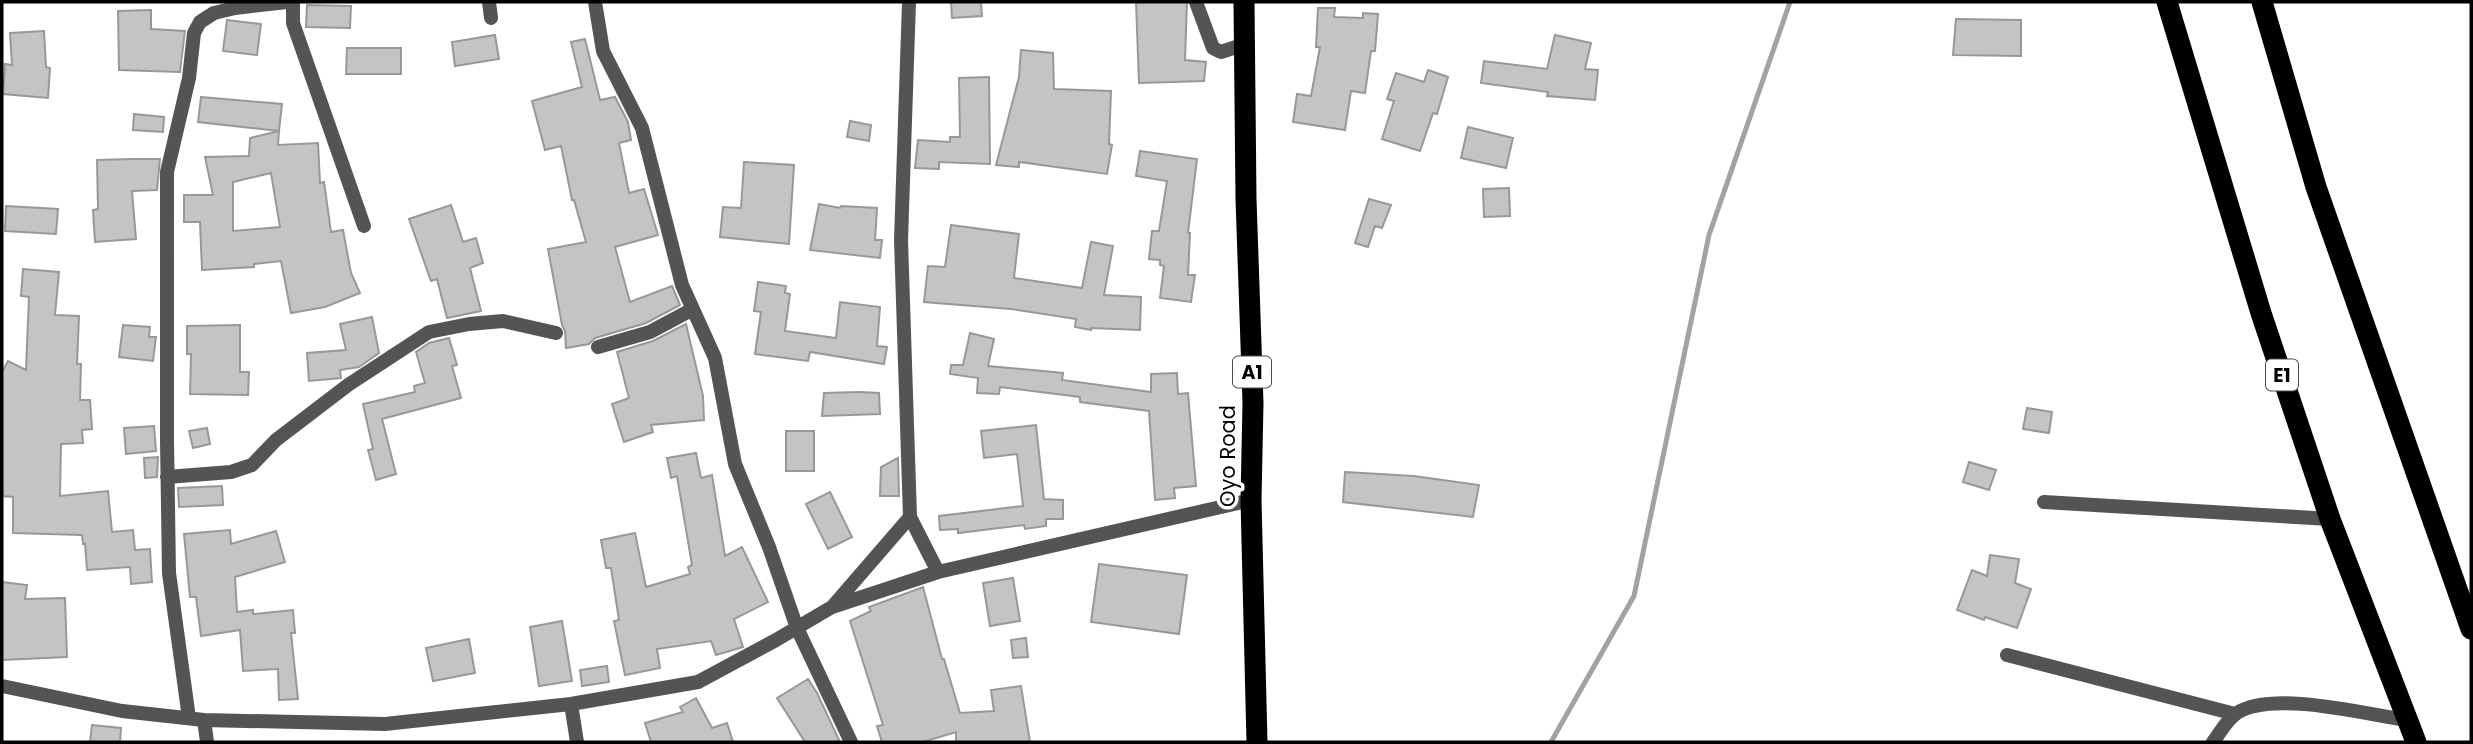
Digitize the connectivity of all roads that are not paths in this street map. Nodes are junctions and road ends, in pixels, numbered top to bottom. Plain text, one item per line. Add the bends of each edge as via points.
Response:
1 (287, 2) edge
2 (293, 2) edge
3 (489, 2) edge
4 (595, 2) edge
5 (909, 2) edge
6 (1196, 2) edge
7 (1244, 2) edge
8 (2167, 2) edge
9 (2262, 2) edge
10 (491, 18) dead end
11 (1245, 44) junction
12 (364, 226) dead end
13 (693, 309) junction
14 (556, 333) dead end
15 (598, 347) dead end
16 (167, 477) junction
17 (1251, 500) junction
18 (2044, 502) dead end
19 (911, 517) junction
20 (2330, 519) junction
21 (938, 572) junction
22 (832, 607) junction
23 (797, 628) junction
24 (2471, 629) edge
25 (2007, 655) dead end
26 (2, 686) edge
27 (571, 704) junction
28 (2235, 714) junction
29 (189, 718) junction
30 (204, 720) junction
31 (2406, 720) junction
32 (207, 742) edge
33 (577, 742) edge
34 (851, 742) edge
35 (1257, 742) edge
36 (2213, 742) edge
37 (2416, 742) edge

1 - 16 street via 214,13 200,22 194,33 189,79 167,172
2 - 12 street via 293,23
3 - 10 street
4 - 13 street via 603,51 642,128 682,285
5 - 19 street via 901,240
6 - 11 street via 1213,48 1221,52
7 - 11 highway, Oyo Road / A1
8 - 20 highway, E1 via 2261,313
9 - 24 highway via 2316,187
11 - 17 highway, Oyo Road / A1
13 - 15 street via 650,332
13 - 23 street via 715,358 735,464
14 - 16 street via 503,321 429,332 348,384 276,440 252,465 231,472
16 - 29 street via 169,573
17 - 21 street
17 - 35 highway, Oyo Road / A1
18 - 20 street
19 - 21 street
19 - 22 street
20 - 31 highway, E1
21 - 22 street
22 - 23 street
23 - 27 street via 698,682
23 - 34 street
25 - 28 street
26 - 29 street via 122,711
27 - 30 street via 385,724
27 - 33 street
28 - 31 street via 2254,706 2290,703
28 - 36 street
29 - 30 street
30 - 32 street
31 - 37 highway, E1

